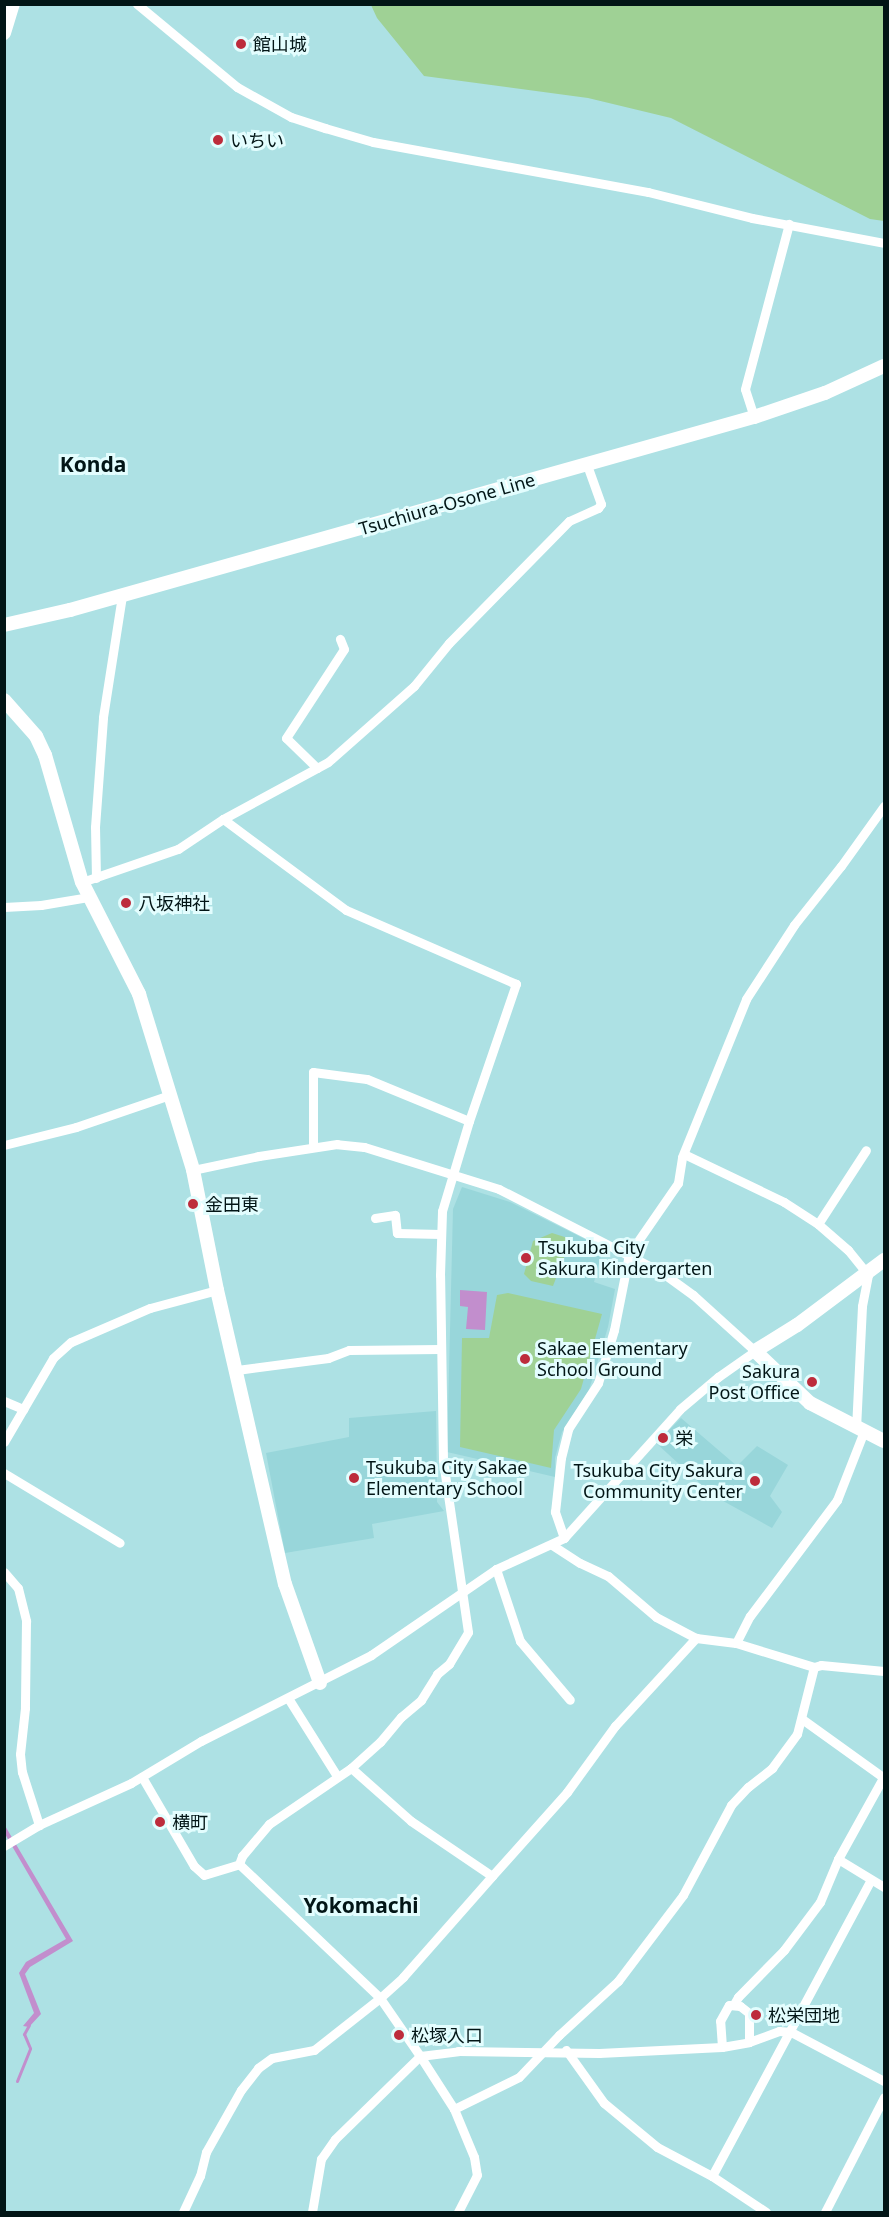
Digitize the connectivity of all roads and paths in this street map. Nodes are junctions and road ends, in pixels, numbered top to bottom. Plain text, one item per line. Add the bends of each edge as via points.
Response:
1 (13, 4) edge
2 (137, 4) edge
3 (4, 33) edge
4 (789, 224) junction
5 (885, 243) edge
6 (885, 366) edge
7 (754, 417) junction
8 (587, 465) junction
9 (122, 595) junction
10 (4, 625) edge
11 (340, 639) dead end
12 (4, 700) edge
13 (316, 768) junction
14 (885, 806) edge
15 (223, 819) junction
16 (96, 878) junction
17 (82, 882) junction
18 (89, 897) junction
19 (4, 907) edge
20 (170, 1095) junction
21 (469, 1121) junction
22 (4, 1145) edge
23 (313, 1147) junction
24 (866, 1150) dead end
25 (684, 1154) junction
26 (193, 1170) junction
27 (453, 1174) junction
28 (375, 1218) dead end
29 (818, 1224) junction
30 (441, 1234) junction
31 (629, 1254) junction
32 (885, 1260) edge
33 (868, 1275) junction
34 (217, 1290) junction
35 (440, 1348) junction
36 (755, 1351) junction
37 (237, 1370) junction
38 (4, 1401) edge
39 (23, 1409) junction
40 (860, 1429) junction
41 (4, 1442) edge
42 (885, 1442) edge
43 (4, 1473) edge
44 (564, 1538) junction
45 (120, 1543) dead end
46 (552, 1545) junction
47 (496, 1569) junction
48 (4, 1572) edge
49 (463, 1590) junction
50 (696, 1638) junction
51 (736, 1643) junction
52 (814, 1668) junction
53 (885, 1671) edge
54 (320, 1683) junction
55 (288, 1698) junction
56 (570, 1700) dead end
57 (802, 1719) junction
58 (351, 1768) junction
59 (337, 1776) junction
60 (142, 1777) junction
61 (884, 1777) edge
62 (39, 1825) junction
63 (4, 1846) edge
64 (838, 1859) junction
65 (239, 1864) junction
66 (492, 1876) junction
67 (871, 1880) junction
68 (885, 1887) edge
69 (380, 1998) junction
70 (734, 2004) junction
71 (791, 2032) junction
72 (749, 2042) junction
73 (722, 2047) junction
74 (543, 2050) junction
75 (566, 2050) junction
76 (420, 2056) junction
77 (885, 2081) edge
78 (885, 2097) edge
79 (454, 2109) junction
80 (712, 2176) junction
81 (183, 2212) edge
82 (312, 2212) edge
83 (458, 2212) edge
84 (766, 2212) edge
85 (825, 2212) edge

1 - 3 main road
2 - 4 street via 237,87 291,117 325,129 373,142 648,192
4 - 5 street
4 - 7 street via 745,388
6 - 7 main road, Tsuchiura-Osone Line via 825,393
7 - 8 main road, Tsuchiura-Osone Line
8 - 9 main road, Tsuchiura-Osone Line
8 - 13 street via 601,504 598,508 569,521 449,643 414,686 328,762
9 - 10 main road, Tsuchiura-Osone Line
9 - 16 street via 103,717 95,827
11 - 13 street via 344,649 286,738
12 - 17 main road via 36,736 45,755
13 - 15 street
14 - 25 street via 794,925 747,999
15 - 16 street via 178,849
15 - 21 street via 346,910 516,984
16 - 17 street
17 - 18 main road
18 - 19 street
18 - 20 main road via 131,974
20 - 22 street via 76,1127
20 - 26 main road
21 - 23 street via 367,1079 313,1072
21 - 27 street
23 - 26 street
23 - 27 street via 364,1147
24 - 29 street
25 - 29 street via 784,1202
25 - 31 street via 678,1183
26 - 34 main road
27 - 30 street via 442,1211
27 - 31 street via 499,1189
28 - 30 street via 394,1215 397,1233
29 - 33 street via 848,1250
30 - 35 street
31 - 36 street via 663,1272 693,1295
31 - 44 street via 614,1330 598,1383 568,1429 561,1458 555,1512
32 - 33 main road
33 - 36 main road
33 - 40 street via 862,1306
34 - 37 main road
34 - 39 street via 150,1308 71,1342 53,1358
35 - 37 street via 349,1350 328,1358
35 - 49 street via 443,1460
36 - 40 main road via 810,1403
36 - 44 street via 680,1409
37 - 54 main road via 285,1584
38 - 39 street
39 - 41 street
40 - 42 main road
40 - 51 street via 837,1500 750,1616
43 - 45 street
44 - 46 street
46 - 47 street
46 - 50 street via 608,1576 656,1617
47 - 49 street
47 - 56 street via 520,1641
48 - 62 street via 18,1588 26,1621 26,1708 20,1754
49 - 54 street via 371,1655
49 - 58 street via 468,1632 449,1664 437,1674 420,1700
50 - 51 street
50 - 66 street via 615,1726 567,1792
51 - 52 street
52 - 53 street via 821,1665
52 - 57 street
54 - 55 street
55 - 59 street
55 - 60 street via 201,1741
57 - 61 street
57 - 74 street via 797,1734 772,1768 731,1805 682,1895 618,1982
58 - 59 street
58 - 66 street via 411,1821
59 - 65 street via 269,1824
60 - 62 street
60 - 65 street via 194,1866 204,1875
61 - 64 street
62 - 63 street
64 - 67 street
64 - 70 street via 820,1902 784,1950
65 - 69 street
66 - 69 street
67 - 68 street
67 - 71 street
69 - 76 street
69 - 81 street via 314,2049 272,2058 258,2068 206,2152
70 - 72 street via 748,2013
70 - 73 street via 722,2014
71 - 72 street via 779,2031
71 - 77 street
71 - 80 street
72 - 73 street
73 - 75 street
74 - 75 street
74 - 76 street via 458,2051
74 - 79 street via 519,2077
75 - 80 street via 604,2103 657,2147
76 - 79 street
76 - 82 street via 321,2159
78 - 85 street
79 - 83 street via 474,2157 477,2175
80 - 84 street

